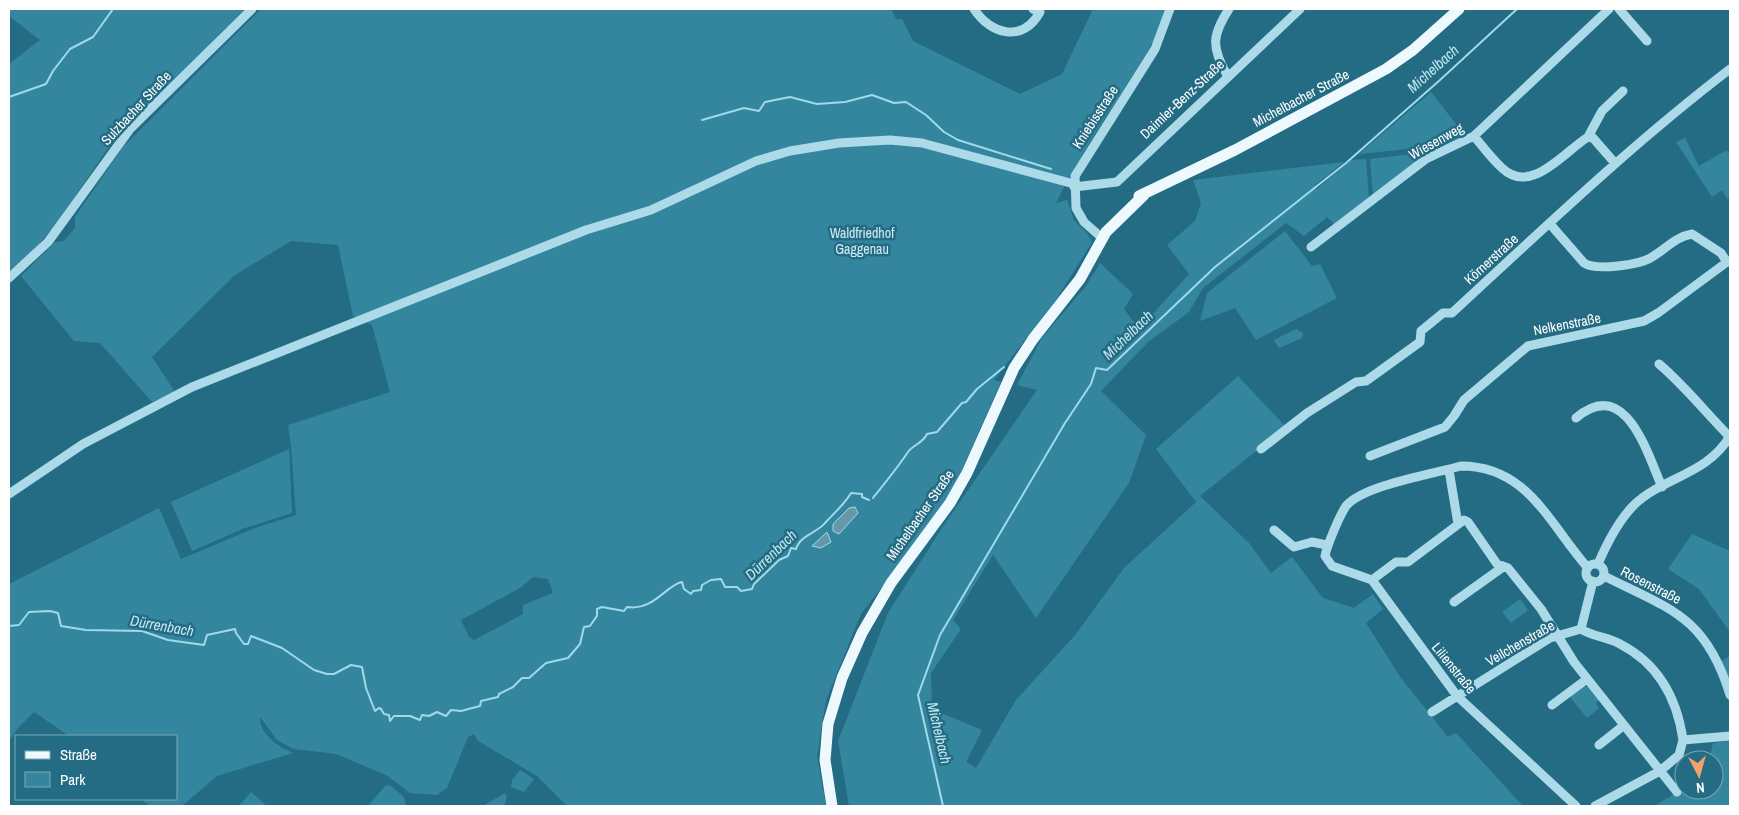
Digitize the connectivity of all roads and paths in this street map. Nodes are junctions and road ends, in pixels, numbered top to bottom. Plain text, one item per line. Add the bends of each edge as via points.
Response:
1 (252, 9) edge
2 (974, 9) edge
3 (1033, 9) edge
4 (1170, 9) edge
5 (1229, 9) edge
6 (1300, 9) edge
7 (1459, 9) edge
8 (1609, 9) edge
9 (1618, 9) edge
10 (1647, 42) dead end
11 (1730, 69) edge
12 (1227, 75) junction
13 (1623, 91) dead end
14 (1474, 136) junction
15 (1588, 136) junction
16 (1614, 162) junction
17 (1074, 185) junction
18 (1550, 224) junction
19 (1104, 235) junction
20 (1311, 247) dead end
21 (1728, 262) edge
22 (9, 278) edge
23 (1659, 364) dead end
24 (1576, 418) dead end
25 (1730, 436) edge
26 (1261, 449) dead end
27 (1370, 456) dead end
28 (1449, 470) junction
29 (1662, 487) junction
30 (9, 494) edge
31 (1458, 524) junction
32 (1274, 530) dead end
33 (1327, 545) junction
34 (1598, 564) junction
35 (1503, 566) junction
36 (1588, 568) junction
37 (1604, 576) junction
38 (1372, 580) junction
39 (1592, 581) junction
40 (1454, 602) dead end
41 (1581, 629) junction
42 (1556, 635) junction
43 (1587, 679) junction
44 (1730, 695) edge
45 (1457, 696) junction
46 (1552, 705) dead end
47 (1432, 712) dead end
48 (1623, 726) junction
49 (1730, 736) edge
50 (1683, 740) junction
51 (1599, 745) dead end
52 (1660, 772) junction
53 (1674, 790) edge
54 (832, 806) edge
55 (1576, 806) edge
56 (1595, 806) edge

1 - 22 street, Sulzbacher Straße via 130,129 48,242
2 - 3 street via 992,28 1013,32 1030,26 1040,12
4 - 17 street, Kniebisstraße via 1155,48 1080,166
5 - 12 street via 1214,39
6 - 12 street, Daimler-Benz-Straße
7 - 19 main road, Michelbacher Straße via 1386,69 1235,150 1132,198 1108,223
8 - 14 street, Wiesenweg
9 - 10 street
11 - 16 street, Körnerstraße
12 - 17 street, Daimler-Benz-Straße via 1117,182
13 - 15 street via 1602,111
14 - 15 street via 1503,170 1524,177 1546,169
14 - 20 street, Wiesenweg via 1426,159
15 - 16 street
16 - 18 street, Körnerstraße
17 - 19 street via 1074,200 1079,214 1084,222
17 - 30 street via 922,143 839,143 790,150 756,161 651,210 586,230 192,387 83,444
18 - 21 street via 1590,267 1650,259 1681,236 1692,234 1721,253
18 - 26 street, Körnerstraße via 1452,313 1443,314 1422,331 1420,342 1366,381 1356,382 1308,413
19 - 54 main road, Michelbacher Straße via 1080,279 1014,368 967,473 950,503 891,583 862,633 842,678 828,724 825,760
21 - 27 street, Nelkenstraße via 1644,321 1528,346 1464,400 1445,427
23 - 25 street
24 - 29 street via 1586,410 1603,406 1617,409 1627,416
25 - 29 street via 1708,461
28 - 31 street
28 - 33 street via 1373,489 1346,506
28 - 36 street via 1474,466 1498,471 1513,479 1529,493
29 - 34 street via 1634,505 1614,532
31 - 35 street via 1464,520 1468,522 1497,564
31 - 38 street via 1408,562 1396,562
32 - 33 street via 1294,547 1312,542
33 - 38 street via 1325,556 1332,566
34 - 36 street
34 - 37 street via 1604,569
35 - 40 street
35 - 42 street via 1540,609
36 - 39 street via 1586,573
37 - 39 street via 1601,580
37 - 44 street, Rosenstraße via 1680,615 1699,633 1716,658
38 - 45 street, Lilienstraße
39 - 41 street
41 - 42 street, Veilchenstraße
41 - 50 street via 1620,643 1652,666 1671,694
42 - 43 street
42 - 45 street, Veilchenstraße
43 - 46 street
43 - 48 street
45 - 47 street, Veilchenstraße
45 - 55 street, Lilienstraße
48 - 51 street
48 - 52 street
49 - 50 street
50 - 52 street via 1679,755
52 - 53 street
52 - 56 street

